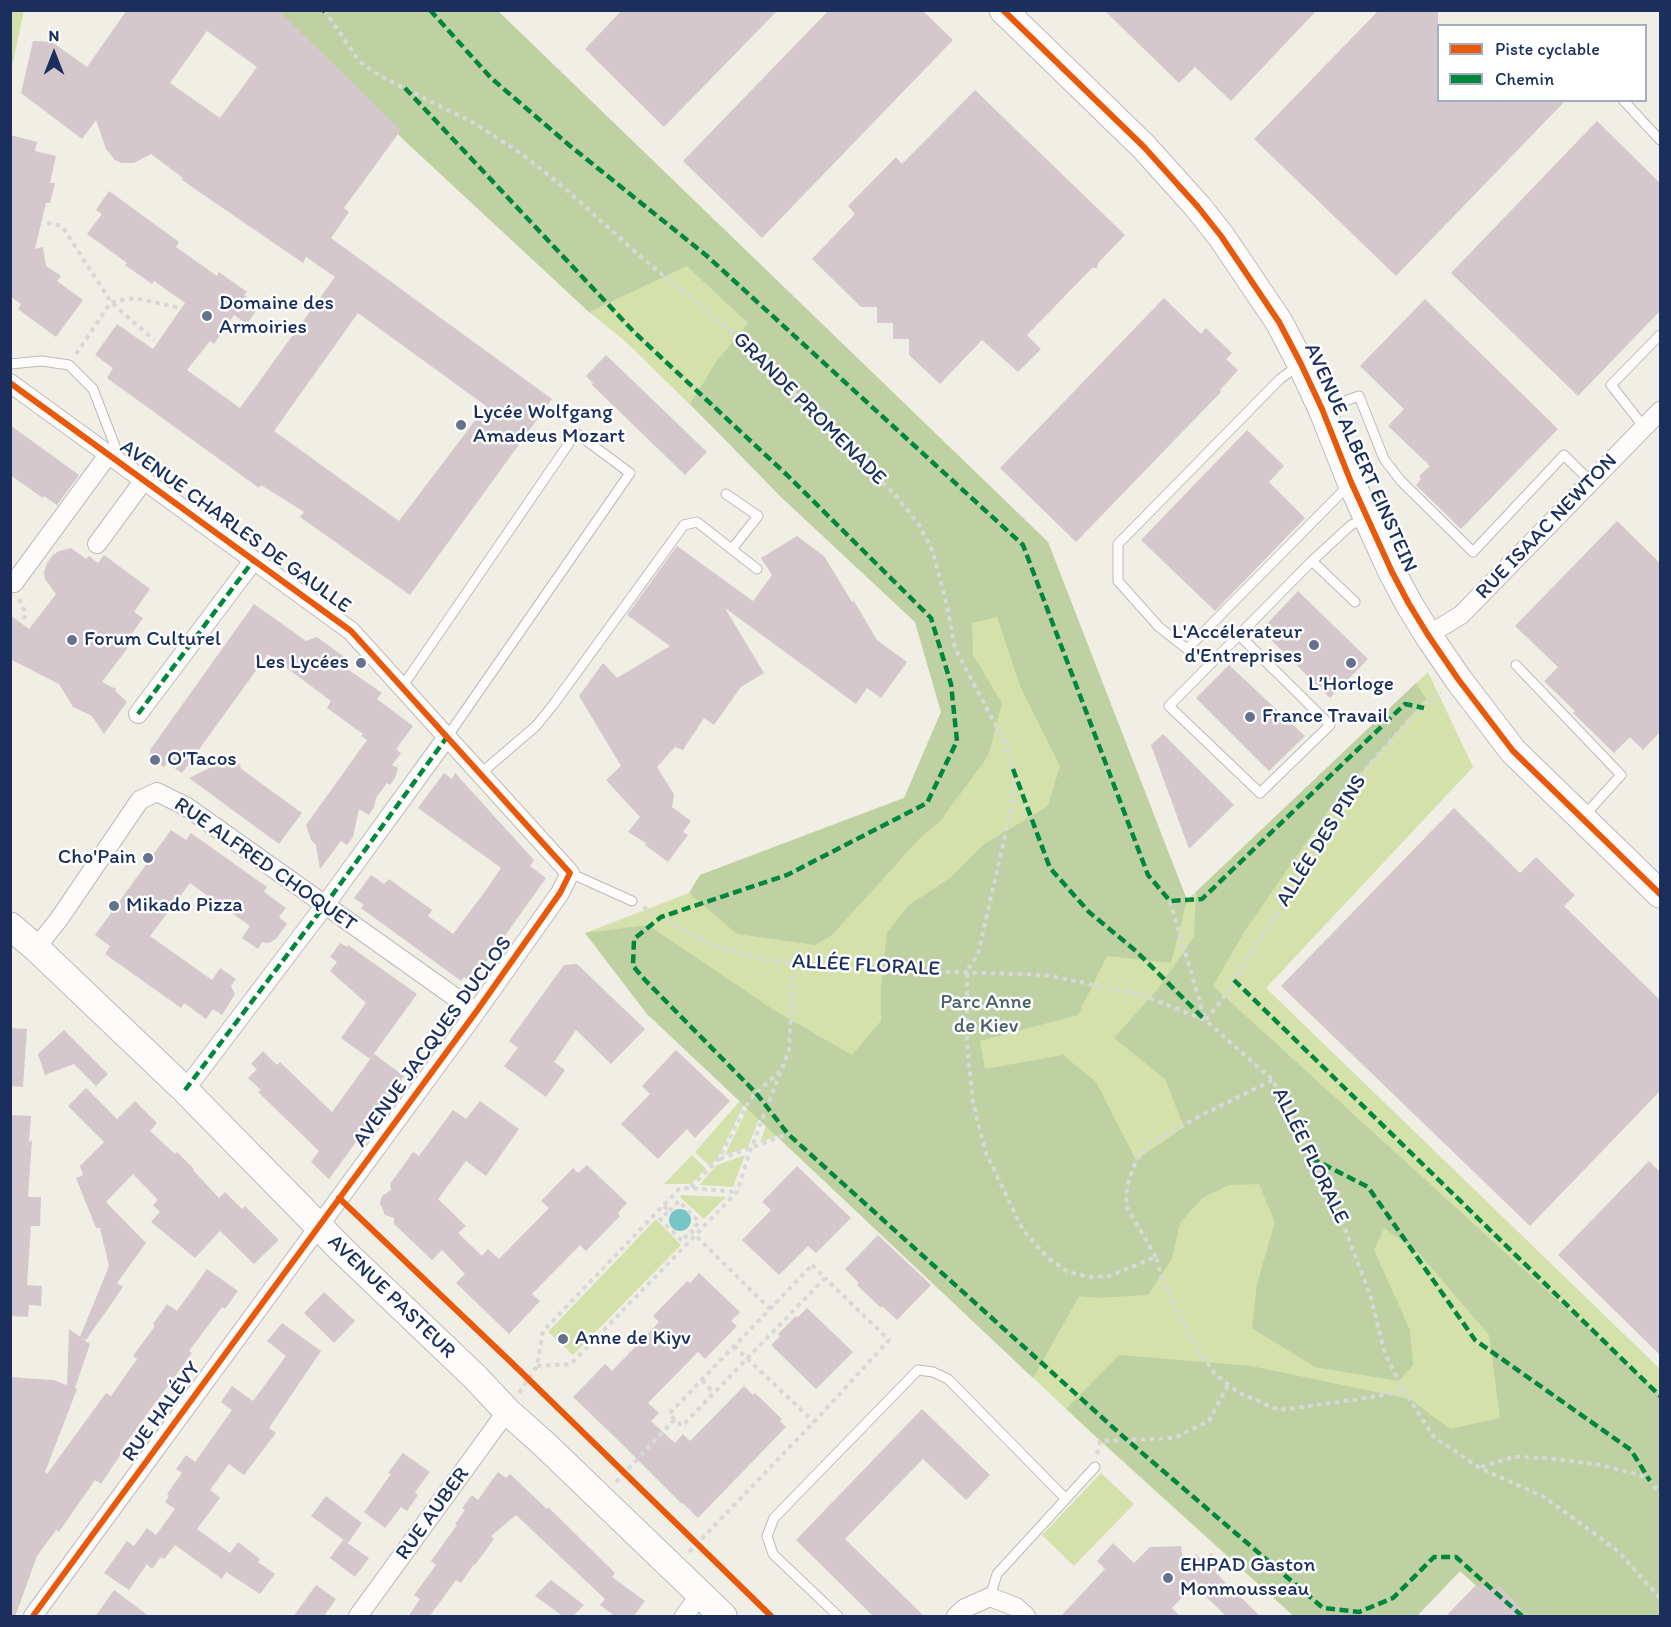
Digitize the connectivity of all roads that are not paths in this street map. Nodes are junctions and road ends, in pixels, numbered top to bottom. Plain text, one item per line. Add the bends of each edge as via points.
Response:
1 (1003, 10) edge
2 (1625, 102) edge
3 (1660, 140) edge
4 (1660, 335) edge
5 (10, 364) edge
6 (1301, 364) junction
7 (10, 383) edge
8 (1322, 409) junction
9 (1660, 411) edge
10 (1644, 427) junction
11 (115, 460) junction
12 (144, 480) junction
13 (1351, 482) junction
14 (1591, 482) junction
15 (726, 494) dead end
16 (1367, 518) junction
17 (96, 544) dead end
18 (732, 549) junction
19 (253, 561) junction
20 (1311, 561) junction
21 (757, 569) dead end
22 (14, 584) road end
23 (1355, 602) dead end
24 (1239, 635) junction
25 (1428, 635) junction
26 (1516, 666) dead end
27 (402, 687) junction
28 (138, 714) dead end
29 (447, 736) junction
30 (480, 774) junction
31 (1582, 818) junction
32 (570, 873) junction
33 (1660, 894) edge
34 (632, 901) road end
35 (325, 905) junction
36 (10, 926) edge
37 (36, 948) junction
38 (476, 1012) junction
39 (185, 1090) junction
40 (318, 1227) junction
41 (507, 1411) junction
42 (1095, 1467) dead end
43 (1066, 1499) junction
44 (700, 1595) junction
45 (990, 1597) junction
46 (33, 1617) edge
47 (358, 1617) edge
48 (684, 1617) edge
49 (723, 1617) edge
50 (838, 1617) edge
51 (956, 1617) edge
52 (1026, 1617) edge

1 - 6 street, AVENUE ALBERT EINSTEIN via 1144,147 1198,207 1279,322
2 - 3 lane
4 - 10 lane via 1611,385
5 - 11 lane via 42,361 69,365 93,389
6 - 8 street, AVENUE ALBERT EINSTEIN
6 - 13 lane via 1280,379 1118,544 1118,581 1159,627 1187,649
7 - 11 street, AVENUE CHARLES DE GAULLE
8 - 13 street, AVENUE ALBERT EINSTEIN
8 - 14 lane via 1359,396 1384,459 1473,552 1564,455
9 - 10 street, RUE ISAAC NEWTON
10 - 14 street, RUE ISAAC NEWTON
11 - 12 street, AVENUE CHARLES DE GAULLE
11 - 22 street, AVENUE CHARLES DE GAULLE
12 - 17 street, AVENUE CHARLES DE GAULLE
12 - 19 street, AVENUE CHARLES DE GAULLE
13 - 16 street, AVENUE ALBERT EINSTEIN
14 - 25 street, RUE ISAAC NEWTON via 1461,615
15 - 18 lane via 758,516
16 - 20 lane via 1351,525
16 - 25 street, AVENUE ALBERT EINSTEIN
18 - 21 lane
18 - 30 lane via 697,522 684,525 536,726
19 - 27 street, AVENUE CHARLES DE GAULLE via 351,631
19 - 28 street
20 - 23 lane
20 - 24 lane
24 - 24 lane via 1169,706 1260,793 1330,724
25 - 31 street, AVENUE ALBERT EINSTEIN via 1513,751
26 - 31 lane via 1621,775
27 - 29 street, AVENUE CHARLES DE GAULLE
27 - 29 lane via 576,433 630,473
29 - 30 street, AVENUE CHARLES DE GAULLE
29 - 35 street
30 - 32 street, AVENUE CHARLES DE GAULLE
31 - 33 street, AVENUE ALBERT EINSTEIN
32 - 34 lane
32 - 38 street, AVENUE JACQUES DUCLOS
35 - 37 street, RUE ALFRED CHOQUET via 187,807 157,792 140,800
35 - 38 street, RUE ALFRED CHOQUET
35 - 39 street
36 - 37 street, AVENUE PASTEUR
37 - 39 street, AVENUE PASTEUR
38 - 40 street, AVENUE JACQUES DUCLOS
39 - 40 street, AVENUE PASTEUR
40 - 41 street, AVENUE PASTEUR
40 - 46 street, RUE HALÉVY
41 - 44 street, AVENUE PASTEUR
41 - 47 street, RUE AUBER
42 - 43 lane
43 - 45 lane via 998,1574
43 - 50 lane via 948,1379 918,1371 774,1518 767,1536 773,1554
44 - 48 street
44 - 49 street, AVENUE PASTEUR
45 - 51 street via 965,1608
45 - 52 street via 1016,1607

